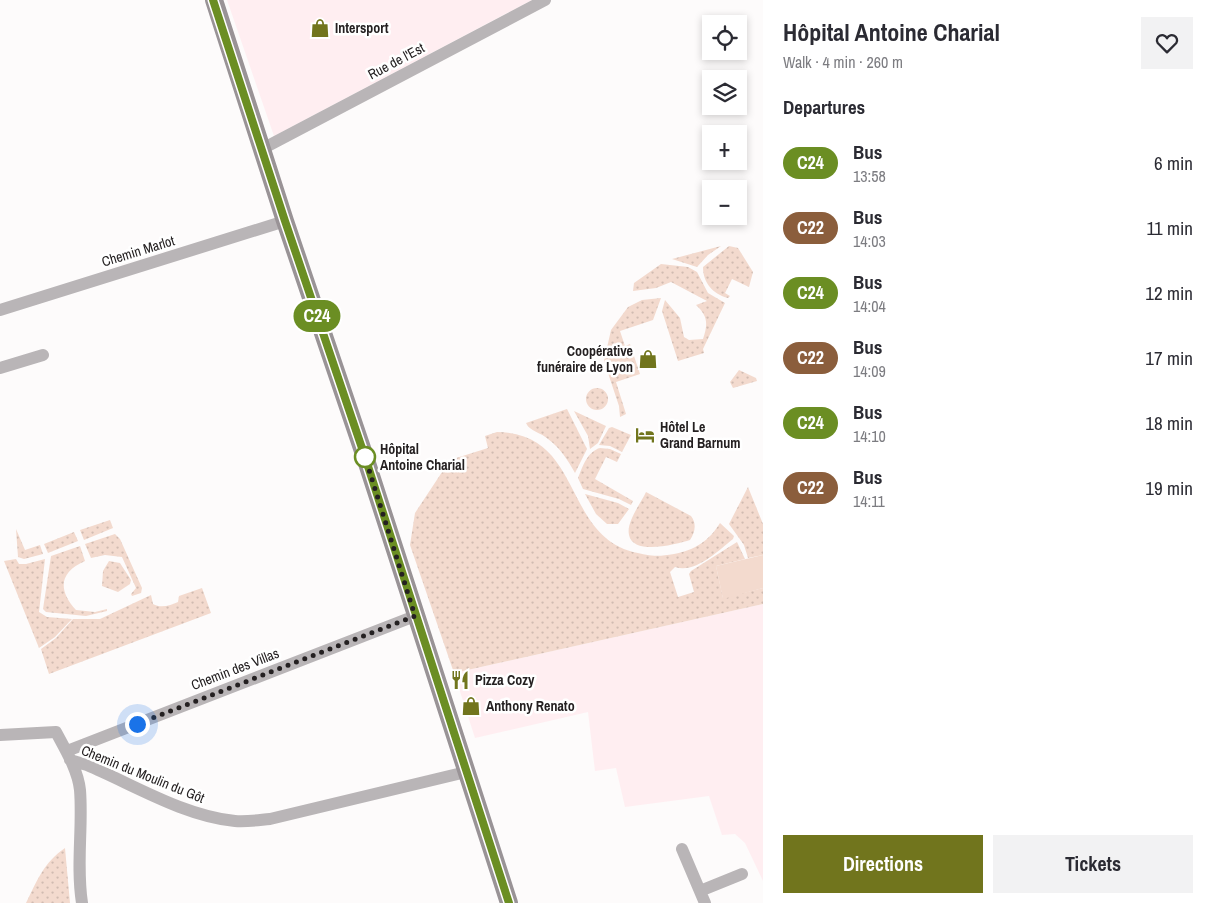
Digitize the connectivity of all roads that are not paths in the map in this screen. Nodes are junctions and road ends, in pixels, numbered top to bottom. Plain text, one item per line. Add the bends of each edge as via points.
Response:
1 (214, 0) edge
2 (545, 0) edge
3 (262, 148) junction
4 (285, 221) junction
5 (0, 310) edge
6 (43, 355) dead end
7 (0, 368) edge
8 (415, 616) junction
9 (0, 735) edge
10 (68, 756) junction
11 (466, 772) junction
12 (682, 849) dead end
13 (742, 874) dead end
14 (700, 891) junction
15 (82, 903) edge
16 (509, 903) edge
17 (705, 903) edge

1 - 3 main road
2 - 3 street, Rue de l'Est
3 - 4 main road
4 - 5 street, Chemin Marlot
4 - 8 main road
6 - 7 street
8 - 10 street, Chemin des Villas
8 - 11 main road
9 - 10 street, Chemin du Moulin du Gôt via 56,732
10 - 11 street, Chemin du Moulin du Gôt via 183,807 237,821 270,819
10 - 15 street via 80,788 79,886
11 - 16 main road
12 - 14 street
13 - 14 street
14 - 17 street

